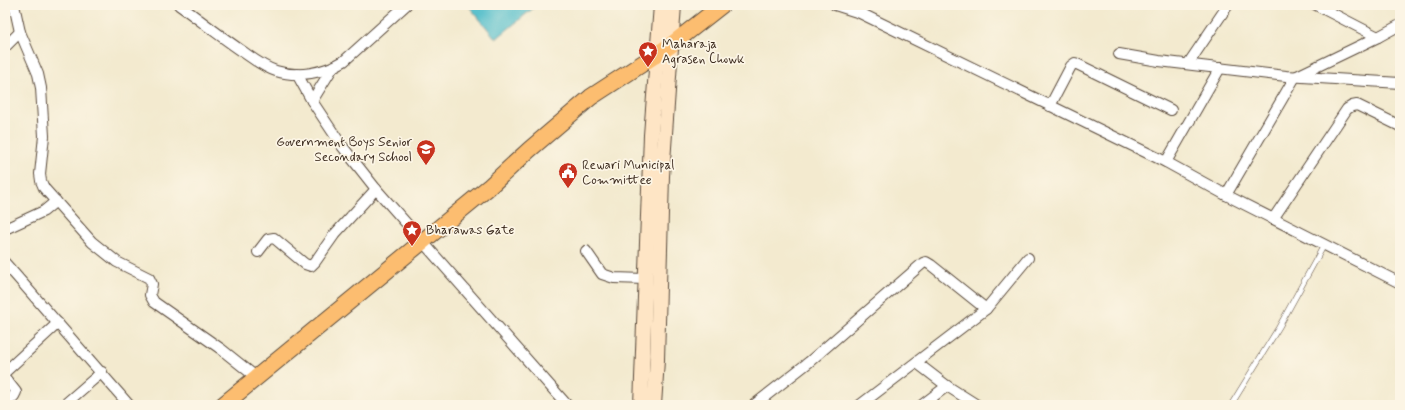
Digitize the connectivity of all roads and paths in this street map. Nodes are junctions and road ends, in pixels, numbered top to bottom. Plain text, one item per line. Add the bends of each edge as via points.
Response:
1 (14, 5) edge
2 (180, 5) edge
3 (406, 5) edge
4 (661, 5) edge
5 (674, 5) edge
6 (722, 5) edge
7 (835, 5) edge
8 (1228, 5) edge
9 (1316, 5) edge
10 (1400, 25) edge
11 (20, 32) junction
12 (1378, 37) junction
13 (672, 45) junction
14 (5, 47) edge
15 (657, 54) junction
16 (1119, 54) dead end
17 (1188, 64) junction
18 (333, 67) junction
19 (1220, 68) junction
20 (297, 74) junction
21 (1295, 77) junction
22 (1400, 83) edge
23 (312, 101) junction
24 (1050, 106) junction
25 (1171, 110) dead end
26 (1400, 126) edge
27 (1166, 162) junction
28 (376, 189) junction
29 (1226, 195) junction
30 (56, 201) junction
31 (1273, 219) junction
32 (5, 229) edge
33 (422, 243) junction
34 (1324, 245) junction
35 (586, 251) dead end
36 (258, 252) dead end
37 (1028, 258) dead end
38 (5, 263) edge
39 (645, 279) junction
40 (1400, 283) edge
41 (986, 309) junction
42 (58, 323) junction
43 (916, 363) junction
44 (5, 372) edge
45 (102, 372) junction
46 (256, 377) junction
47 (5, 378) edge
48 (948, 386) junction
49 (5, 404) edge
50 (64, 405) edge
51 (129, 405) edge
52 (223, 405) edge
53 (566, 405) edge
54 (641, 405) edge
55 (654, 405) edge
56 (754, 405) edge
57 (860, 405) edge
58 (922, 405) edge
59 (978, 405) edge
60 (1231, 405) edge

1 - 11 street
2 - 20 street via 267,67 283,73
3 - 18 street via 344,61
4 - 15 main road
5 - 13 main road
6 - 13 main road
7 - 24 street via 860,13
8 - 17 street
9 - 12 street
10 - 12 street
11 - 14 street
11 - 30 street via 38,74 41,88 44,136 41,181
12 - 21 street
13 - 15 main road
13 - 55 main road via 662,176
15 - 33 main road via 591,97
15 - 39 main road
16 - 17 street
17 - 19 street
18 - 20 street
18 - 23 street
19 - 21 street
19 - 27 street
20 - 23 street
21 - 22 street
21 - 29 street
23 - 28 street via 342,146
24 - 25 street via 1075,63
24 - 27 street
26 - 31 street via 1357,105 1352,106
27 - 29 street
28 - 33 street
28 - 36 street via 344,223 311,266 305,264 274,238 268,239
29 - 31 street
30 - 32 street via 44,211
30 - 46 street via 92,242 117,262 149,278 152,284 150,295 154,302
31 - 34 street
33 - 46 main road
33 - 53 street
34 - 40 street
34 - 60 lane via 1279,327
35 - 39 street via 602,274 614,278
37 - 41 street
38 - 42 street
39 - 54 main road
41 - 43 street
41 - 56 street via 931,265 923,263 809,362
42 - 44 street
42 - 45 street
43 - 48 street
43 - 57 street
45 - 50 street
45 - 51 street
46 - 52 main road
47 - 49 street via 16,392
48 - 58 street
48 - 59 street

